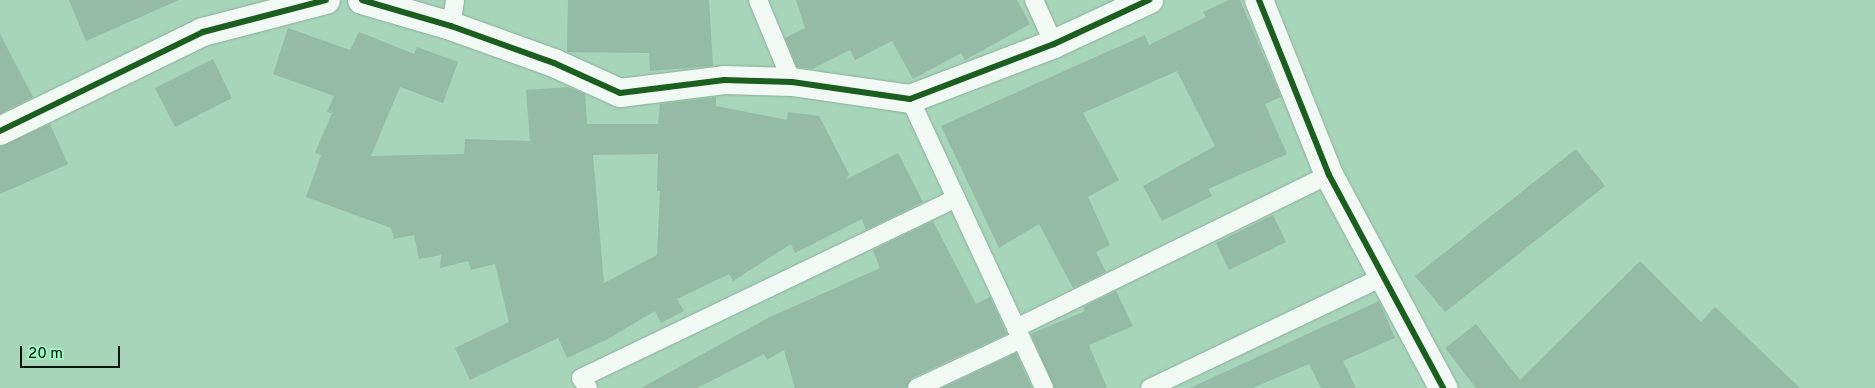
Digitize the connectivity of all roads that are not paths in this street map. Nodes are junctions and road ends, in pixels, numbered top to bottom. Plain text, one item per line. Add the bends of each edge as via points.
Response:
1 (326, 0) edge
2 (362, 0) edge
3 (758, 0) edge
4 (1034, 0) edge
5 (1259, 0) edge
6 (1142, 1) edge
7 (453, 13) edge
8 (1054, 44) junction
9 (792, 82) junction
10 (910, 100) junction
11 (0, 132) edge
12 (1328, 175) junction
13 (956, 198) junction
14 (1383, 276) junction
15 (1019, 334) junction
16 (588, 388) edge
17 (917, 388) edge
18 (1044, 388) edge
19 (1150, 388) edge
20 (1443, 388) edge

1 - 11 street via 203,32
2 - 7 street
3 - 9 lane
4 - 8 lane
5 - 12 street
6 - 8 street
7 - 9 street via 620,93 724,80
8 - 10 street
9 - 10 street
10 - 13 lane
12 - 14 street
12 - 15 lane
13 - 15 lane
13 - 16 lane via 581,378
14 - 19 lane
14 - 20 street
15 - 17 lane
15 - 18 lane

